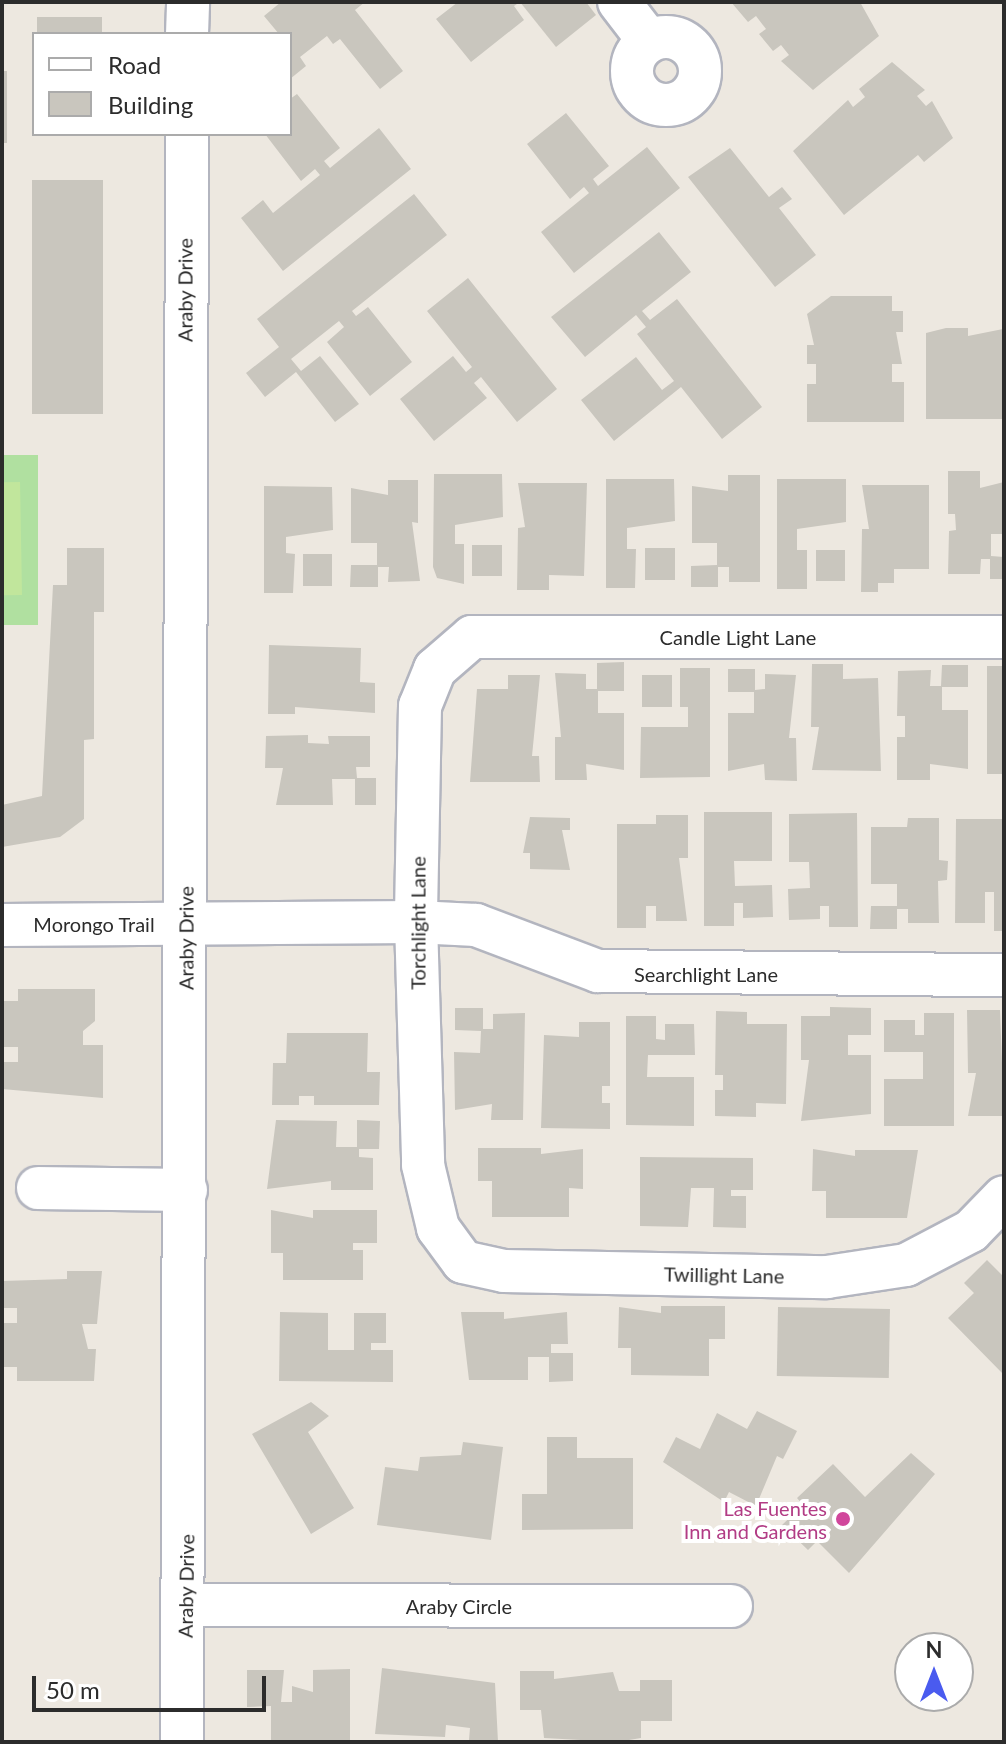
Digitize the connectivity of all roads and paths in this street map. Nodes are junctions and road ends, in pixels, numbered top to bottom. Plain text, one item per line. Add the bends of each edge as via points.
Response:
1 (188, 2) edge
2 (619, 2) edge
3 (187, 32) edge
4 (649, 41) dead end
5 (187, 136) edge
6 (472, 637) joint
7 (1004, 637) edge
8 (416, 922) junction
9 (186, 923) junction
10 (2, 925) edge
11 (1004, 975) edge
12 (38, 1188) dead end
13 (186, 1190) junction
14 (1004, 1197) edge
15 (438, 1228) joint
16 (186, 1605) junction
17 (731, 1606) dead end
18 (182, 1742) edge

1 - 3 street
2 - 4 street
5 - 9 street, Araby Drive
6 - 7 street, Candle Light Lane
6 - 8 street, Torchlight Lane via 435,669 420,706
8 - 9 street, Searchlight Lane
8 - 11 street, Searchlight Lane via 476,925 598,971
8 - 15 street, Torchlight Lane via 423,1165
9 - 10 street, Morongo Trail
9 - 13 street, Araby Drive
12 - 13 street
13 - 16 street, Araby Drive
14 - 15 street, Twillight Lane via 971,1231 906,1265 827,1277 504,1271 463,1262
16 - 17 street, Araby Circle
16 - 18 street, Araby Drive

